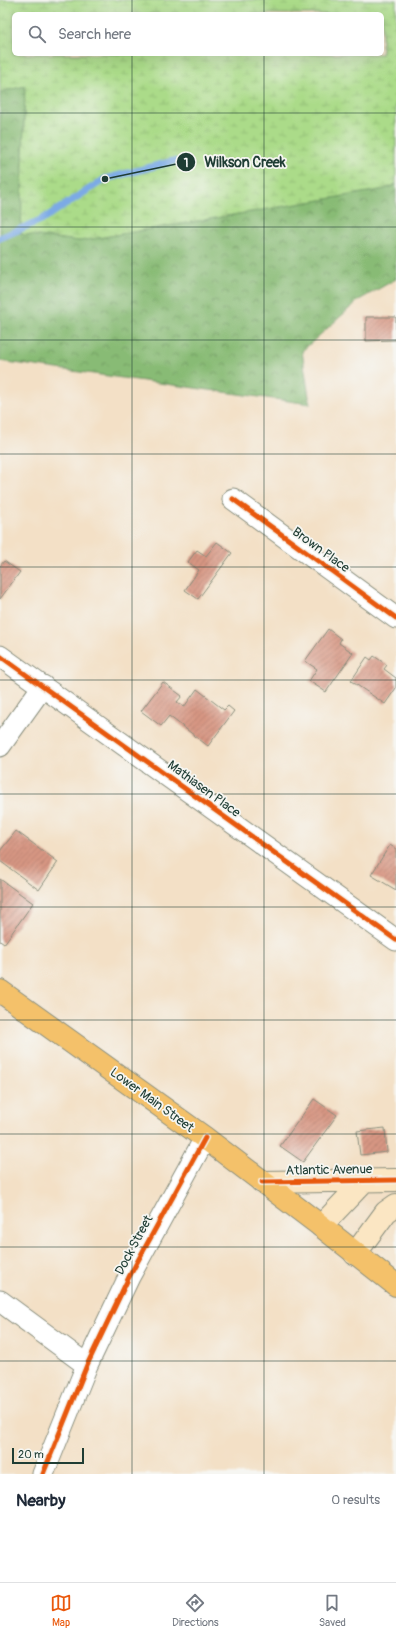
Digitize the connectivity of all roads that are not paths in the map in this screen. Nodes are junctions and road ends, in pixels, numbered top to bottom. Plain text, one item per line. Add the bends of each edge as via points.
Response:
1 (233, 499) dead end
2 (396, 618) edge
3 (0, 656) edge
4 (43, 686) junction
5 (0, 746) edge
6 (396, 940) edge
7 (0, 991) edge
8 (205, 1138) junction
9 (396, 1180) edge
10 (364, 1181) junction
11 (262, 1182) junction
12 (396, 1205) edge
13 (321, 1226) junction
14 (355, 1254) junction
15 (396, 1285) edge
16 (0, 1301) edge
17 (87, 1365) junction
18 (43, 1474) edge

1 - 2 street, Brown Place
3 - 4 street, Mathiasen Place
4 - 5 street
4 - 6 street, Mathiasen Place
7 - 8 main road, Lower Main Street
8 - 11 main road, Lower Main Street
8 - 17 street, Dock Street via 129,1277
9 - 10 street, Atlantic Avenue
10 - 11 street, Atlantic Avenue
10 - 13 street
11 - 13 main road, Lower Main Street
12 - 14 street via 386,1212
13 - 14 main road, Lower Main Street
14 - 15 main road, Lower Main Street
16 - 17 street
17 - 18 street, Dock Street

